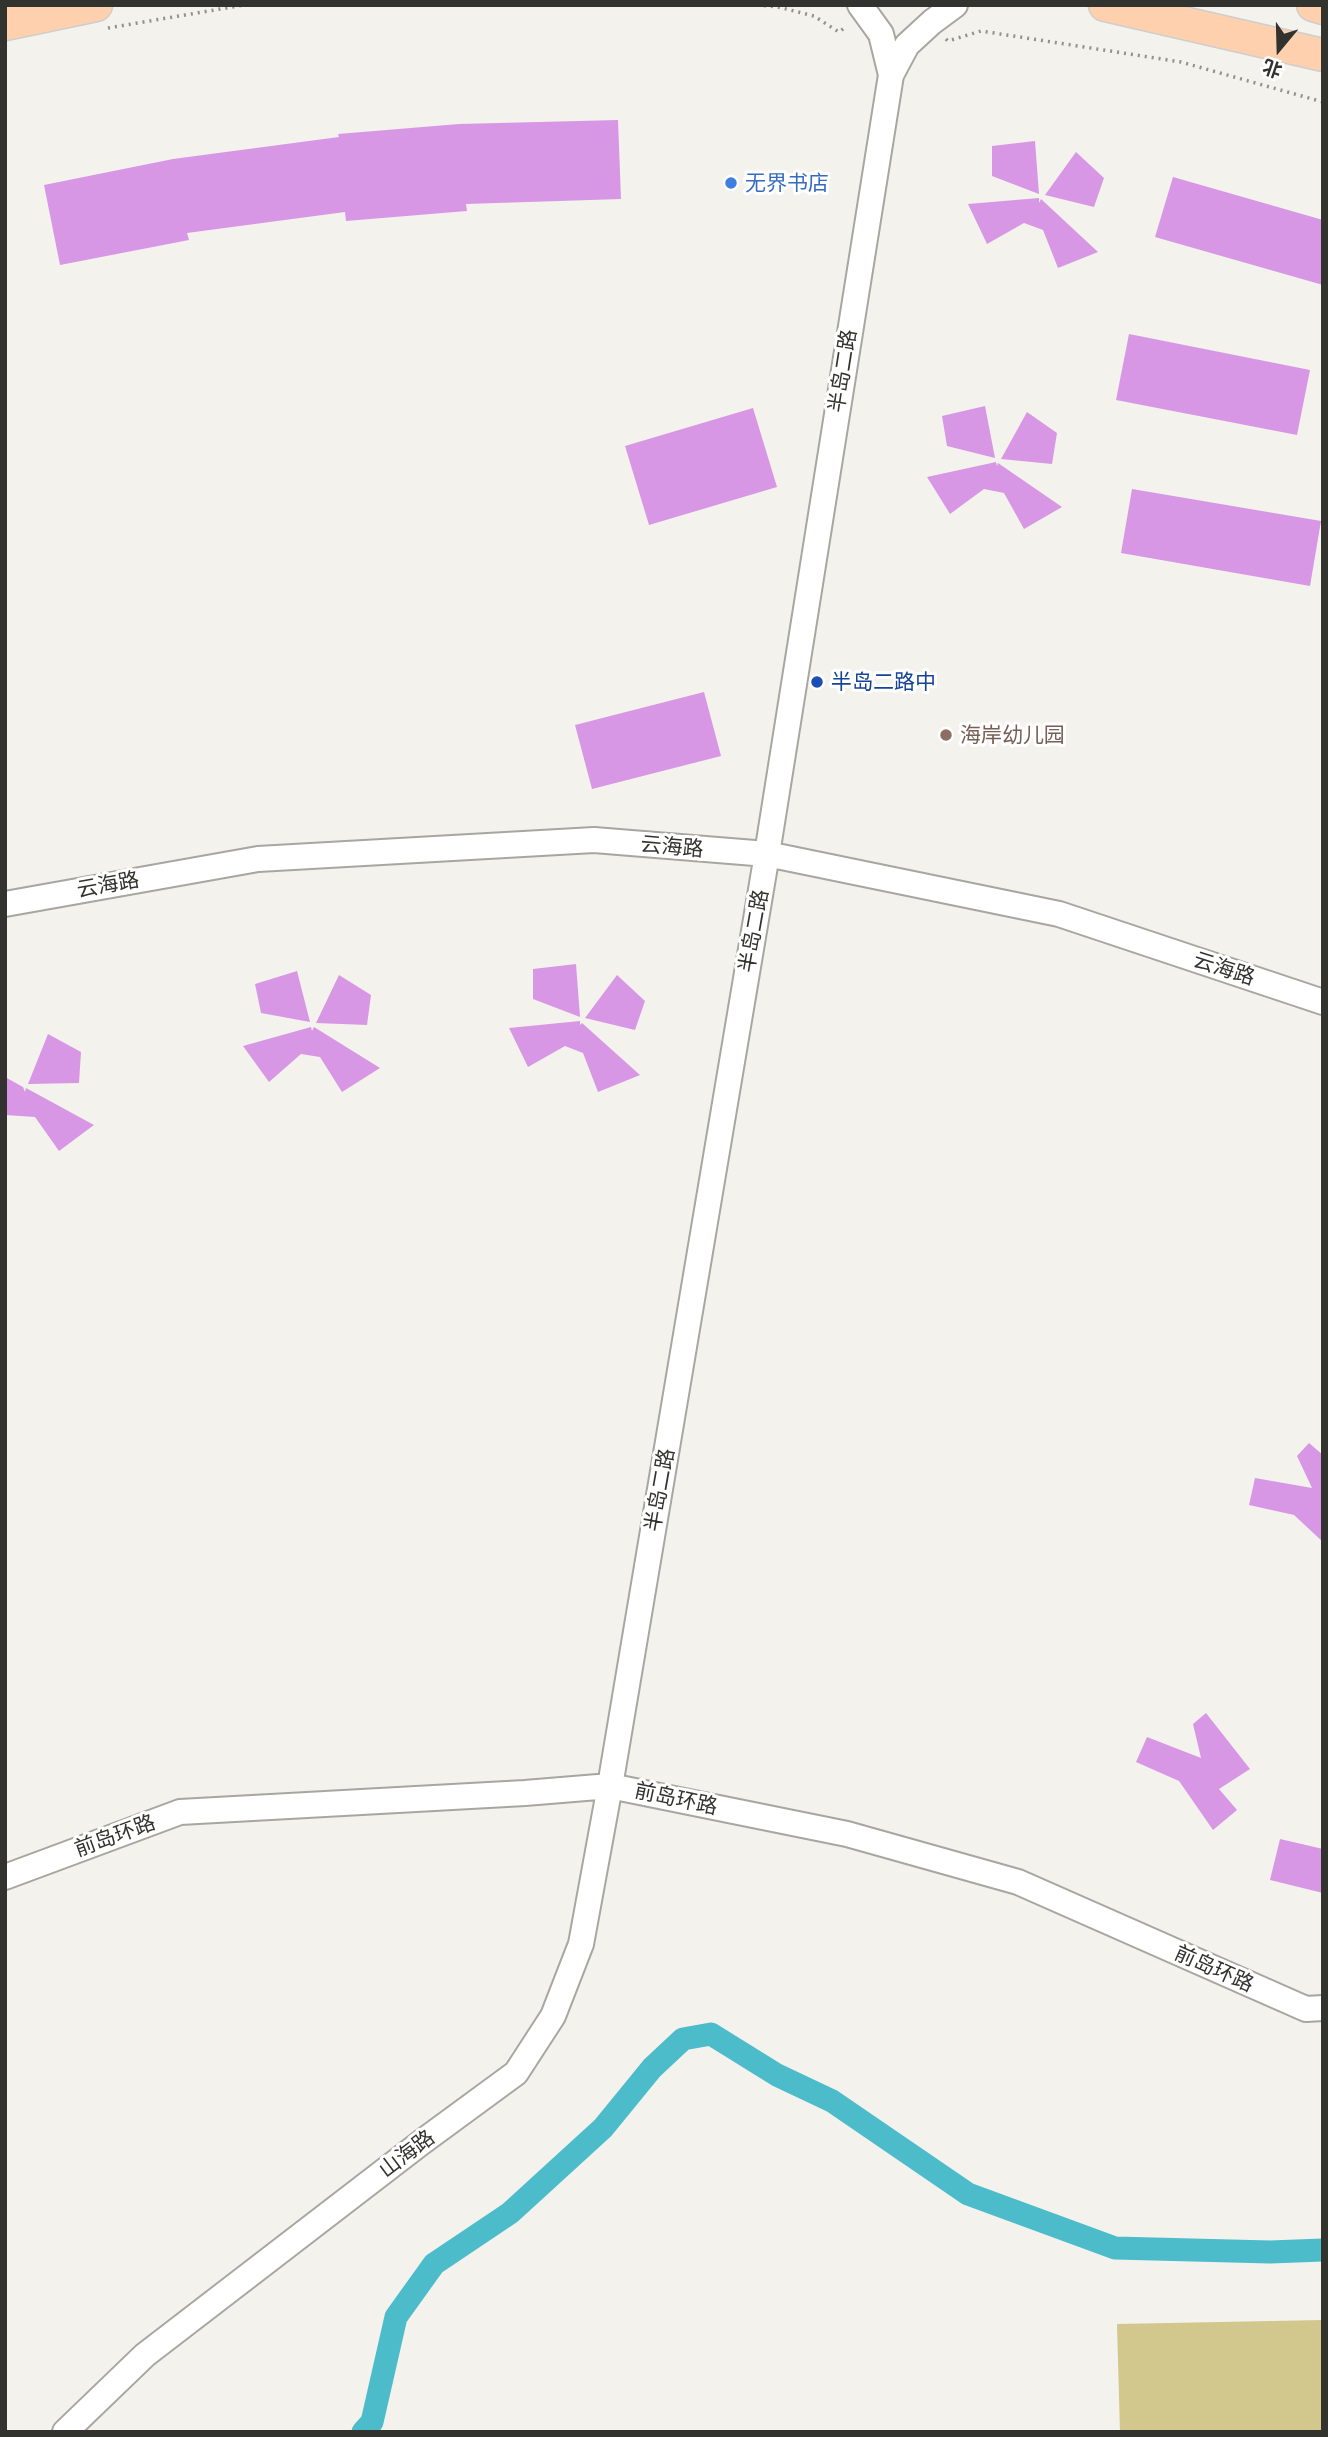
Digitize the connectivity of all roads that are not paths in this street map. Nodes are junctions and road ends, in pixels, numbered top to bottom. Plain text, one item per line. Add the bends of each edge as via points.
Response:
1 (955, 5) edge
2 (1105, 5) edge
3 (1313, 5) edge
4 (863, 8) edge
5 (1323, 8) edge
6 (97, 18) edge
7 (5, 24) edge
8 (1323, 55) edge
9 (891, 75) junction
10 (767, 854) junction
11 (5, 904) edge
12 (1323, 1002) edge
13 (610, 1786) junction
14 (5, 1877) edge
15 (1323, 2008) edge
16 (65, 2432) edge

1 - 9 street via 907,45
2 - 8 main road
3 - 5 main road
4 - 9 street via 881,34
6 - 7 main road
9 - 10 street, 半岛二路
10 - 11 street, 云海路 via 594,840 258,859
10 - 12 street, 云海路 via 1059,914
10 - 13 street, 半岛二路
13 - 14 street, 前岛环路 via 180,1812
13 - 15 street, 前岛环路 via 847,1834 1018,1882 1306,2009
13 - 16 street, 山海路 via 581,1944 553,2016 516,2073 145,2355

